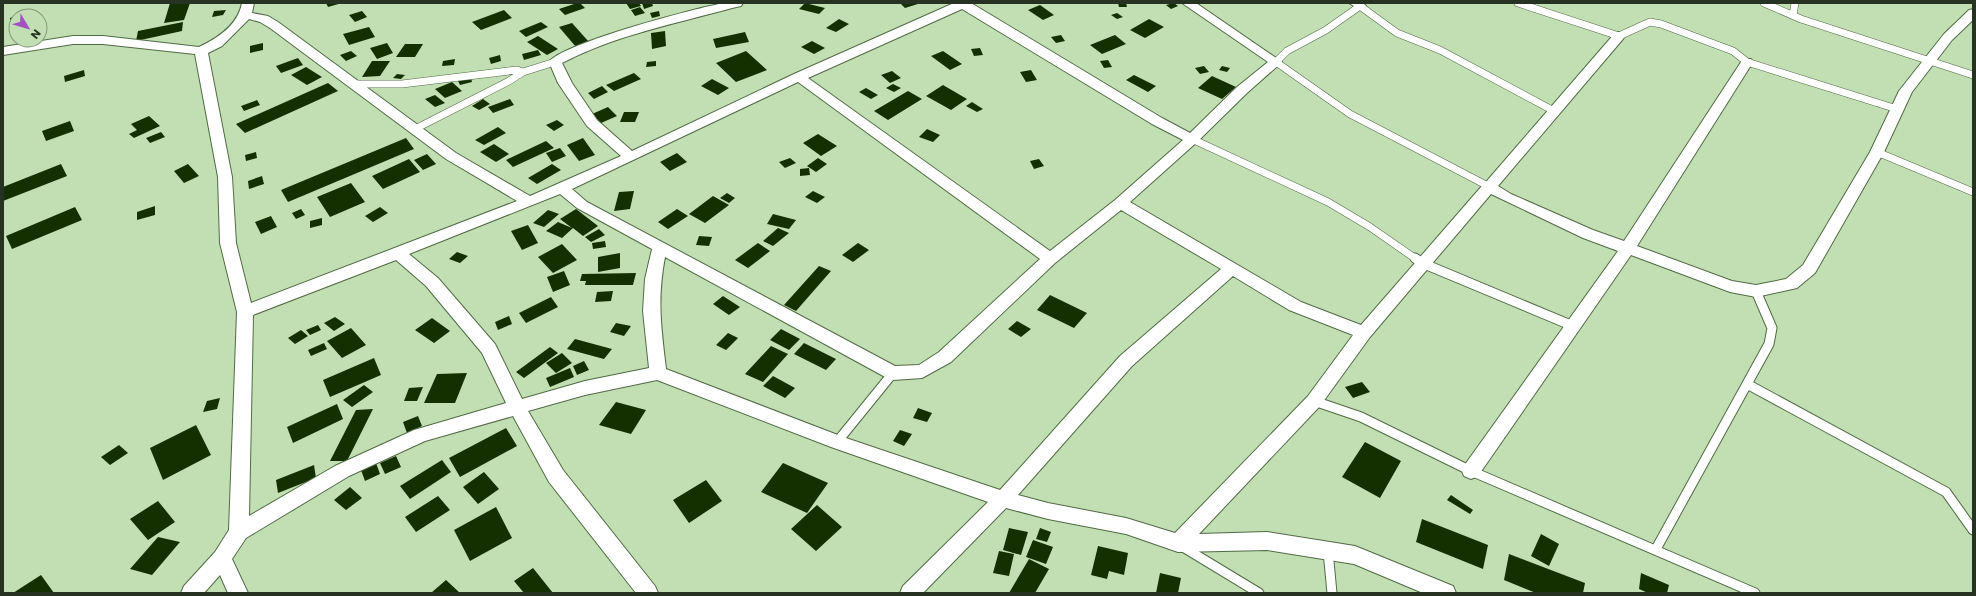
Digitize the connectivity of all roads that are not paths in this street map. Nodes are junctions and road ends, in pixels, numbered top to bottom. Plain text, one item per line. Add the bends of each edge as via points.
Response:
1 (737, 3) edge
2 (1188, 3) edge
3 (1518, 3) edge
4 (1764, 3) edge
5 (1794, 3) edge
6 (1972, 3) edge
7 (963, 4) edge
8 (1357, 4) edge
9 (247, 9) edge
10 (1973, 12) edge
11 (1793, 15) junction
12 (1619, 36) junction
13 (3, 50) edge
14 (201, 51) junction
15 (1930, 61) junction
16 (555, 62) junction
17 (1276, 62) junction
18 (1747, 62) junction
19 (523, 72) junction
20 (1973, 75) edge
21 (799, 77) junction
22 (354, 84) junction
23 (1897, 109) junction
24 (1554, 111) junction
25 (415, 129) junction
26 (1192, 139) junction
27 (1877, 152) junction
28 (631, 157) junction
29 (1488, 186) junction
30 (562, 188) junction
31 (1973, 192) edge
32 (530, 202) junction
33 (1120, 203) junction
34 (660, 246) junction
35 (1627, 249) junction
36 (398, 254) junction
37 (1050, 259) junction
38 (1422, 264) junction
39 (1231, 269) junction
40 (1756, 290) junction
41 (245, 312) junction
42 (1573, 326) junction
43 (1364, 333) junction
44 (658, 373) junction
45 (893, 373) junction
46 (1747, 384) junction
47 (1314, 401) junction
48 (517, 407) junction
49 (837, 442) junction
50 (1471, 471) junction
51 (1003, 499) junction
52 (1973, 530) edge
53 (239, 532) junction
54 (1178, 543) junction
55 (1656, 549) junction
56 (1328, 551) junction
57 (222, 558) junction
58 (191, 593) edge
59 (238, 593) edge
60 (648, 593) edge
61 (910, 593) edge
62 (1259, 593) edge
63 (1332, 593) edge
64 (1446, 593) edge
65 (1755, 593) edge

1 - 16 street via 662,22 577,51
2 - 17 street
3 - 12 lane
4 - 11 lane
5 - 11 lane
6 - 10 street
7 - 21 street
7 - 26 street via 1157,121
8 - 17 lane via 1326,30 1287,51
8 - 24 lane via 1397,32 1440,50
9 - 14 street via 236,27 218,43
9 - 22 street via 274,25
10 - 15 street via 1948,37
11 - 15 lane
12 - 18 lane via 1650,22 1661,24 1733,51
12 - 24 street
13 - 14 street via 73,40 103,40
14 - 41 street via 225,177 228,243
15 - 20 lane
15 - 23 street via 1906,91
16 - 19 lane
16 - 28 street via 565,83 592,123
17 - 26 street via 1242,90
17 - 29 lane via 1350,114
18 - 23 lane
18 - 35 street
19 - 22 lane via 517,70 402,84
19 - 25 lane
21 - 28 street
21 - 37 street
22 - 25 street
23 - 27 street
24 - 29 street
25 - 32 street via 451,156
26 - 33 street
26 - 38 lane via 1328,202 1370,227
27 - 31 lane
27 - 40 street via 1808,269 1791,284
28 - 30 street
29 - 35 street via 1506,197
29 - 38 street
30 - 32 street
30 - 34 street via 582,205
32 - 36 street
33 - 37 street
33 - 39 street
34 - 44 street via 653,279 652,311
34 - 45 street
35 - 40 street via 1730,286
35 - 42 street
36 - 41 street
36 - 48 street via 432,282 488,349
37 - 45 street via 945,357 922,371
38 - 42 lane
38 - 43 street
39 - 43 street via 1295,306
39 - 51 street via 1126,362
40 - 46 lane via 1772,328 1769,344
41 - 53 street
42 - 50 street
43 - 47 street
44 - 48 street via 585,388
44 - 49 street
45 - 49 lane
46 - 52 lane via 1946,492
46 - 55 lane
47 - 50 lane via 1361,417
47 - 54 street
48 - 53 street via 413,439 342,471
48 - 60 street via 556,476
49 - 51 street
50 - 55 lane
51 - 54 street via 1048,511 1126,526
51 - 61 street
53 - 57 street
54 - 56 street via 1267,541
54 - 62 lane
55 - 65 lane
56 - 63 lane
56 - 64 street via 1355,556
57 - 58 street
57 - 59 street

